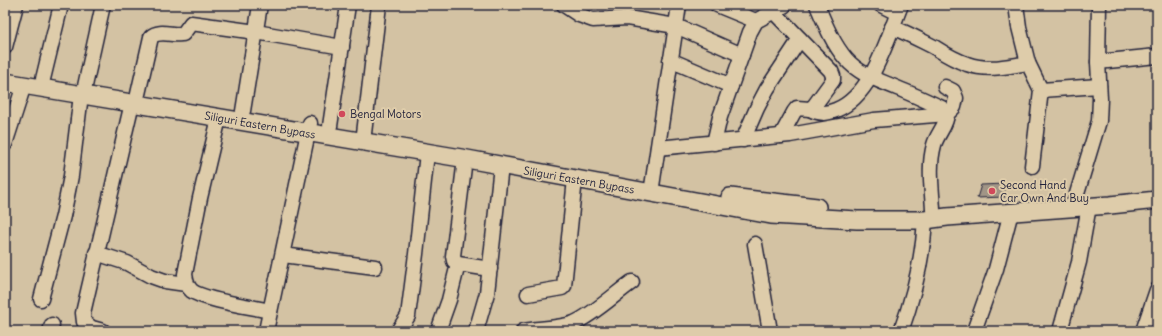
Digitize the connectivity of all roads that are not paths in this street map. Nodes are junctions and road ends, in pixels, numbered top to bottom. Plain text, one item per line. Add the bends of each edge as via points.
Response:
1 (16, 5) edge
2 (61, 5) edge
3 (103, 5) edge
4 (260, 5) edge
5 (348, 5) edge
6 (379, 5) edge
7 (564, 5) edge
8 (679, 5) edge
9 (717, 5) edge
10 (817, 5) edge
11 (881, 5) edge
12 (1016, 5) edge
13 (779, 8) edge
14 (1099, 8) edge
15 (899, 9) edge
16 (741, 10) edge
17 (756, 22) junction
18 (676, 26) junction
19 (892, 27) junction
20 (256, 32) junction
21 (800, 39) junction
22 (5, 47) edge
23 (342, 48) junction
24 (742, 55) junction
25 (1157, 56) edge
26 (670, 60) junction
27 (1098, 62) junction
28 (5, 72) edge
29 (1034, 76) junction
30 (871, 78) junction
31 (43, 79) junction
32 (5, 82) edge
33 (24, 85) junction
34 (731, 86) junction
35 (1099, 86) junction
36 (946, 87) dead end
37 (83, 90) junction
38 (135, 99) junction
39 (810, 108) junction
40 (243, 111) junction
41 (947, 114) junction
42 (219, 118) junction
43 (330, 126) junction
44 (310, 128) junction
45 (781, 136) junction
46 (364, 137) junction
47 (742, 140) junction
48 (714, 143) junction
49 (5, 144) edge
50 (658, 148) junction
51 (427, 153) junction
52 (465, 159) junction
53 (501, 166) junction
54 (1032, 166) dead end
55 (575, 179) junction
56 (652, 188) junction
57 (1157, 190) edge
58 (1157, 200) edge
59 (1083, 201) junction
60 (1011, 212) junction
61 (929, 215) junction
62 (755, 244) dead end
63 (96, 253) junction
64 (283, 255) junction
65 (458, 264) junction
66 (375, 267) dead end
67 (490, 269) junction
68 (632, 282) dead end
69 (186, 284) junction
70 (1157, 290) edge
71 (528, 294) dead end
72 (41, 299) dead end
73 (270, 310) junction
74 (102, 331) edge
75 (266, 331) edge
76 (398, 331) edge
77 (438, 331) edge
78 (476, 331) edge
79 (523, 331) edge
80 (770, 331) edge
81 (901, 331) edge
82 (974, 331) edge
83 (1060, 331) edge
84 (1143, 331) edge

1 - 22 street
2 - 31 street
3 - 37 street
4 - 20 street
5 - 23 street
6 - 46 street
7 - 18 street via 579,15 594,20 626,18
8 - 18 street
9 - 16 street
10 - 30 street via 838,49 859,71
11 - 15 street
12 - 29 street via 1019,27
13 - 17 street
13 - 21 street
14 - 27 street
15 - 19 street
16 - 17 street
17 - 24 street
18 - 24 street
18 - 26 street
19 - 29 street via 968,65 1005,67
19 - 30 street
20 - 23 street
20 - 38 street via 194,22 183,34 154,34 149,42
20 - 40 street
21 - 39 street via 833,76 833,80
21 - 47 street via 767,89
23 - 43 street
24 - 34 street
25 - 27 street
26 - 34 street
26 - 50 street
27 - 35 street
28 - 31 main road, Siliguri Eastern Bypass
29 - 35 street
29 - 54 street
30 - 39 street via 846,106 830,113 819,114
30 - 41 street via 942,108
31 - 37 main road, Siliguri Eastern Bypass
32 - 33 main road, Siliguri Eastern Bypass
33 - 37 main road, Siliguri Eastern Bypass
33 - 49 street
34 - 48 street via 718,122
35 - 59 street via 1099,121
36 - 41 street via 953,91 956,98 954,107
37 - 38 main road, Siliguri Eastern Bypass
37 - 72 street via 70,183
38 - 40 main road, Siliguri Eastern Bypass
38 - 42 main road, Siliguri Eastern Bypass
38 - 63 street
39 - 45 street via 797,108
40 - 44 main road, Siliguri Eastern Bypass
41 - 45 street via 874,120
41 - 61 street via 933,151
42 - 44 main road, Siliguri Eastern Bypass
42 - 69 street via 200,198 185,274
43 - 44 main road, Siliguri Eastern Bypass
43 - 46 main road, Siliguri Eastern Bypass
44 - 46 main road, Siliguri Eastern Bypass
44 - 64 street
45 - 47 street
46 - 51 main road, Siliguri Eastern Bypass
46 - 56 main road, Siliguri Eastern Bypass via 633,178
47 - 48 street
48 - 50 street
50 - 56 street
51 - 52 main road, Siliguri Eastern Bypass
51 - 76 street via 408,316
52 - 53 main road, Siliguri Eastern Bypass
52 - 65 street via 453,256
53 - 55 main road, Siliguri Eastern Bypass
53 - 67 street
55 - 56 main road, Siliguri Eastern Bypass
55 - 71 street via 564,286
56 - 61 main road, Siliguri Eastern Bypass via 725,202 856,220
57 - 59 main road, Siliguri Eastern Bypass via 1092,197
58 - 59 main road, Siliguri Eastern Bypass via 1110,205
59 - 60 main road, Siliguri Eastern Bypass
59 - 61 main road, Siliguri Eastern Bypass
59 - 83 street via 1079,262
60 - 61 main road, Siliguri Eastern Bypass via 947,217
60 - 82 street via 996,269
61 - 81 street via 920,269
62 - 80 street
63 - 69 street via 165,281
63 - 74 street via 83,312 84,322
64 - 66 street
64 - 73 street
65 - 67 street
65 - 77 street
67 - 78 street via 487,293
68 - 79 street via 596,310 575,322
69 - 73 street via 205,296
70 - 84 street
73 - 75 street

